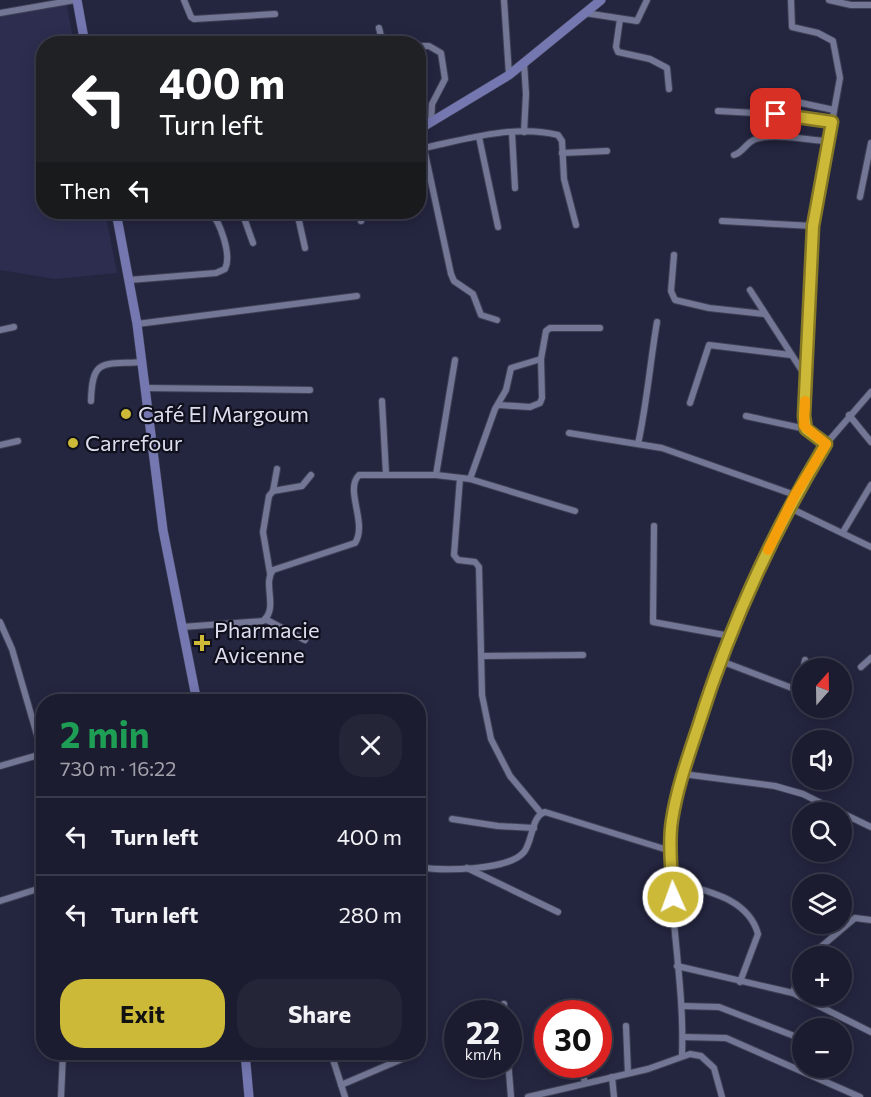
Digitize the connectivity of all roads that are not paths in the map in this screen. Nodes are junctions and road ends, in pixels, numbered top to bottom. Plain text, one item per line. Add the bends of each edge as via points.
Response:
1 (76, 0) edge
2 (184, 0) edge
3 (504, 0) edge
4 (601, 0) edge
5 (647, 0) edge
6 (791, 0) edge
7 (829, 0) edge
8 (871, 5) edge
9 (0, 11) edge
10 (275, 14) dead end
11 (585, 14) junction
12 (620, 19) junction
13 (379, 28) dead end
14 (83, 36) edge
15 (381, 36) edge
16 (426, 46) edge
17 (524, 63) junction
18 (509, 75) junction
19 (669, 89) dead end
20 (834, 110) junction
21 (718, 111) dead end
22 (776, 114) junction
23 (832, 122) junction
24 (431, 123) junction
25 (426, 126) edge
26 (524, 132) junction
27 (512, 133) junction
28 (479, 137) junction
29 (827, 141) junction
30 (871, 143) edge
31 (426, 148) edge
32 (607, 151) dead end
33 (562, 153) junction
34 (734, 155) dead end
35 (426, 157) edge
36 (515, 188) dead end
37 (860, 197) dead end
38 (117, 219) edge
39 (215, 219) edge
40 (244, 219) edge
41 (299, 219) edge
42 (722, 221) dead end
43 (576, 225) dead end
44 (813, 226) junction
45 (498, 227) dead end
46 (253, 243) dead end
47 (305, 248) dead end
48 (674, 255) dead end
49 (129, 280) junction
50 (750, 291) dead end
51 (357, 296) dead end
52 (765, 314) junction
53 (496, 320) dead end
54 (657, 322) dead end
55 (137, 324) junction
56 (14, 327) dead end
57 (600, 328) dead end
58 (0, 330) edge
59 (791, 355) junction
60 (541, 359) junction
61 (454, 360) dead end
62 (142, 362) junction
63 (807, 377) junction
64 (145, 388) junction
65 (310, 390) dead end
66 (871, 392) edge
67 (91, 401) dead end
68 (382, 401) dead end
69 (690, 403) dead end
70 (498, 405) junction
71 (849, 415) junction
72 (746, 416) dead end
73 (806, 429) junction
74 (569, 433) dead end
75 (18, 441) dead end
76 (871, 442) edge
77 (638, 444) junction
78 (826, 444) junction
79 (0, 445) edge
80 (277, 469) dead end
81 (386, 474) junction
82 (311, 475) dead end
83 (436, 475) junction
84 (460, 478) junction
85 (470, 479) junction
86 (871, 485) edge
87 (273, 491) junction
88 (795, 495) junction
89 (789, 507) junction
90 (575, 511) dead end
91 (654, 526) dead end
92 (843, 532) junction
93 (871, 547) edge
94 (270, 573) junction
95 (266, 619) junction
96 (0, 622) edge
97 (182, 627) junction
98 (730, 636) junction
99 (305, 640) dead end
100 (583, 655) dead end
101 (483, 656) junction
102 (871, 658) edge
103 (721, 660) junction
104 (861, 668) dead end
105 (792, 688) edge
106 (195, 694) edge
107 (36, 732) edge
108 (36, 758) edge
109 (0, 766) edge
110 (683, 774) junction
111 (815, 802) edge
112 (541, 813) junction
113 (852, 818) edge
114 (452, 819) dead end
115 (871, 827) edge
116 (534, 828) junction
117 (671, 851) junction
118 (426, 868) edge
119 (466, 868) junction
120 (672, 881) junction
121 (36, 890) edge
122 (0, 901) edge
123 (558, 912) dead end
124 (871, 920) edge
125 (822, 946) edge
126 (677, 966) junction
127 (740, 982) junction
128 (792, 993) edge
129 (682, 1006) junction
130 (819, 1006) edge
131 (626, 1026) dead end
132 (871, 1032) edge
133 (792, 1036) edge
134 (683, 1037) junction
135 (682, 1054) junction
136 (63, 1060) edge
137 (246, 1060) edge
138 (333, 1060) edge
139 (399, 1060) edge
140 (628, 1073) junction
141 (612, 1077) joint
142 (509, 1078) edge
143 (584, 1078) edge
144 (608, 1078) edge
145 (585, 1083) junction
146 (341, 1085) junction
147 (550, 1095) edge
148 (61, 1097) edge
149 (249, 1097) edge
150 (345, 1097) edge
151 (511, 1097) edge
152 (528, 1097) edge
153 (615, 1097) edge
154 (722, 1097) edge
155 (860, 1097) edge

1 - 9 street
1 - 14 main road
2 - 10 street via 194,19
3 - 18 street
4 - 11 main road
5 - 12 street via 639,20
6 - 20 street via 792,27 818,33 835,45 841,69
7 - 8 street
11 - 12 street
11 - 17 main road
12 - 19 street via 618,52 650,59 667,68
13 - 15 street
16 - 24 street via 441,53 445,69 445,79 432,104
17 - 18 main road
17 - 26 street
18 - 24 main road
20 - 22 street via 778,98
20 - 23 street
21 - 22 street
22 - 23 street
23 - 29 street
24 - 25 main road
26 - 27 street
26 - 33 street via 558,135
27 - 28 street
27 - 36 street
28 - 31 street
28 - 45 street
29 - 34 street via 763,137 749,141
29 - 44 street
30 - 37 street
32 - 33 street
33 - 43 street
35 - 53 street via 454,281 473,294 481,315
38 - 49 main road
39 - 49 street via 228,261 225,269
40 - 46 street
41 - 47 street
42 - 44 street
44 - 63 street
48 - 52 street via 671,291 675,300
49 - 55 main road
50 - 52 street
51 - 55 street
52 - 59 street
54 - 77 street
55 - 62 main road
56 - 58 street
57 - 60 street via 548,330
59 - 63 street
59 - 69 street via 709,345
60 - 70 street via 511,368
60 - 70 street via 540,403 530,407
61 - 83 street
62 - 64 main road
62 - 67 street via 100,366 92,382
63 - 73 street
64 - 65 street
64 - 97 main road via 163,530
66 - 71 street
68 - 81 street
70 - 85 street
71 - 76 street
71 - 78 street
72 - 73 street
73 - 78 street
74 - 77 street
75 - 79 street
77 - 88 street via 677,453
78 - 88 street
80 - 87 street
81 - 83 street
81 - 94 street via 356,478 360,527 355,543
82 - 87 street via 302,486
83 - 84 street
84 - 85 street
84 - 101 street via 454,555 479,567
85 - 90 street
86 - 92 street
87 - 94 street via 263,526
88 - 89 street
89 - 92 street
89 - 98 street
91 - 98 street via 653,622
92 - 93 street
94 - 95 street via 270,610
95 - 97 street
95 - 99 street
96 - 107 street
97 - 106 main road
98 - 103 street
100 - 101 street
101 - 112 street via 482,695 491,739 510,776
102 - 104 street
103 - 105 street
103 - 110 street
108 - 109 street
110 - 111 street via 785,789
110 - 117 street via 672,820
112 - 116 street
112 - 117 street
113 - 115 street
114 - 116 street
116 - 119 street via 528,847 516,858
117 - 120 street
118 - 119 street
119 - 123 street
120 - 126 street
120 - 127 street via 736,903 751,916 758,934
121 - 122 street
124 - 125 street via 855,918
126 - 127 street
126 - 129 street
127 - 128 street
129 - 133 street via 719,1007
129 - 134 street
130 - 132 street
131 - 140 street
134 - 135 street
134 - 155 street via 726,1038
135 - 140 street via 661,1065
135 - 154 street via 696,1054 708,1061 714,1068
136 - 148 street
137 - 149 main road
138 - 146 street
139 - 146 street
140 - 141 street
141 - 153 street
142 - 151 street
143 - 145 street
144 - 145 street
145 - 147 street
146 - 150 street
147 - 152 street

